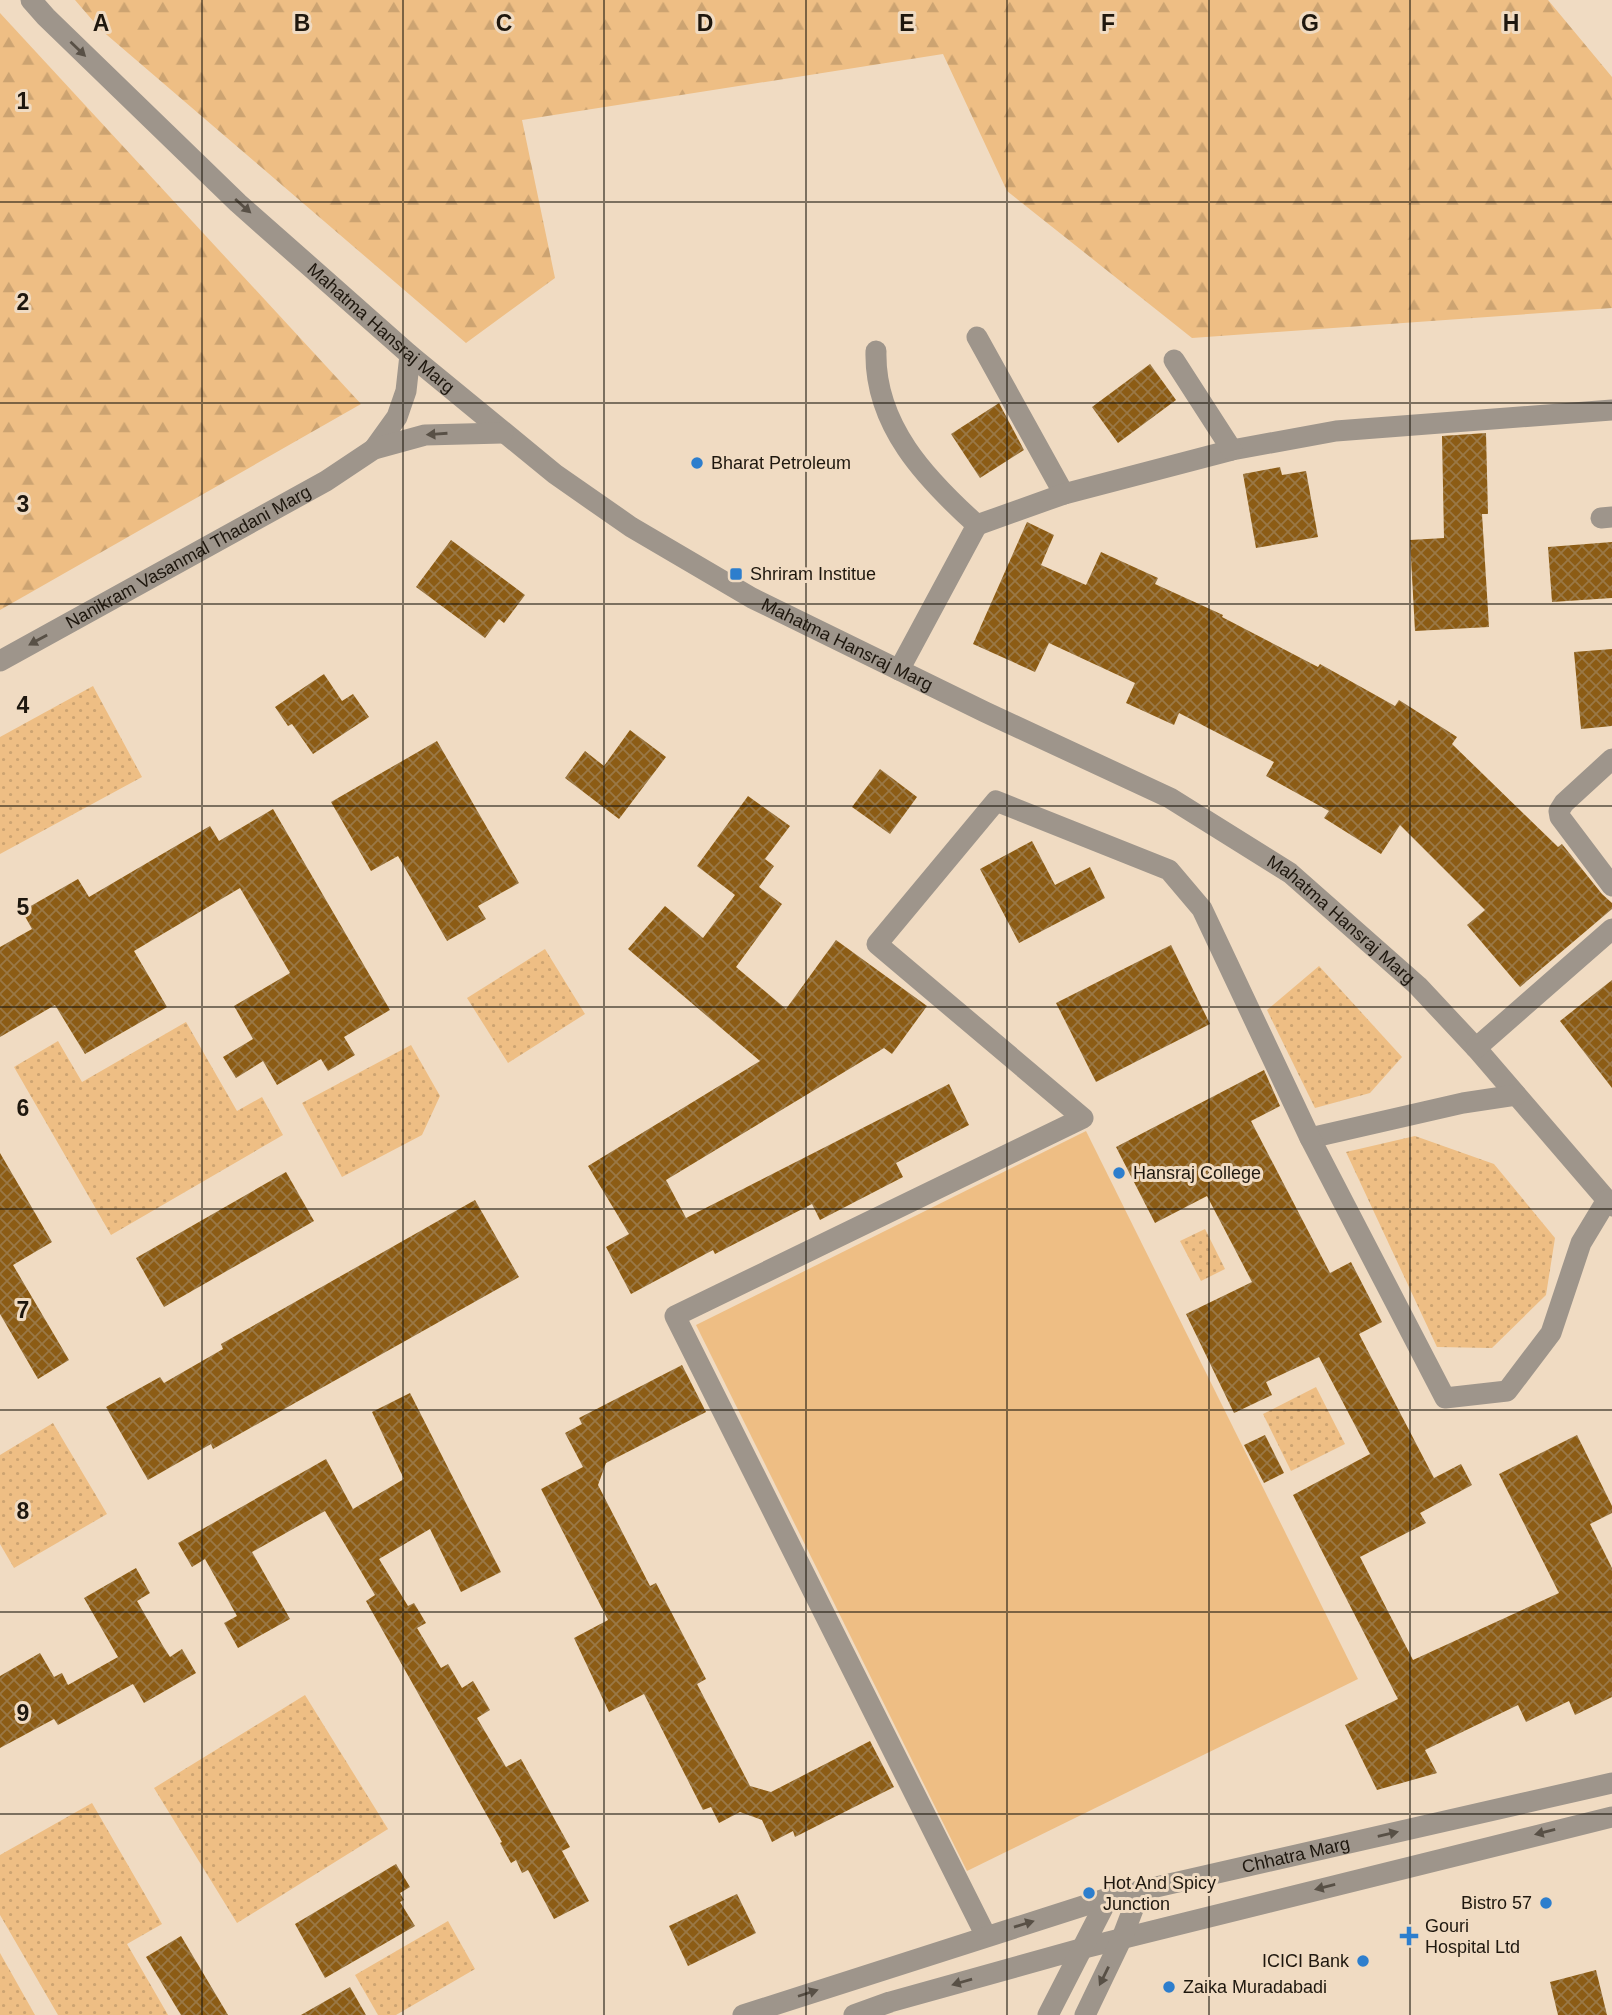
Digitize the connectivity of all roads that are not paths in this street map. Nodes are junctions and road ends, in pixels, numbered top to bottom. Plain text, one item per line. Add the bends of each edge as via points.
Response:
1 (31, 0) edge
2 (977, 337) dead end
3 (876, 351) dead end
4 (410, 355) junction
5 (1174, 360) dead end
6 (1612, 410) edge
7 (503, 433) junction
8 (374, 449) junction
9 (1232, 450) junction
10 (1064, 494) junction
11 (977, 525) junction
12 (0, 661) edge
13 (899, 670) junction
14 (1612, 759) edge
15 (1612, 886) edge
16 (1612, 929) edge
17 (1476, 1048) junction
18 (1516, 1095) junction
19 (1311, 1138) junction
20 (1609, 1203) edge
21 (1612, 1783) edge
22 (1612, 1817) edge
23 (1140, 1891) junction
24 (1108, 1898) junction
25 (986, 1936) junction
26 (1122, 1938) junction
27 (1080, 1949) junction
28 (887, 2008) edge
29 (743, 2015) edge
30 (854, 2015) edge
31 (1048, 2015) edge
32 (1085, 2015) edge

1 -> 4 street, Mahatma Hansraj Marg via 238,203
2 - 10 street
3 - 11 street via 878,384 891,424 908,453
4 - 7 street, Mahatma Hansraj Marg
4 - 8 street via 397,417
5 - 9 street
6 - 9 street via 1336,431
7 -> 8 street via 425,435
7 - 13 street, Mahatma Hansraj Marg via 631,527 752,598
8 -> 12 street, Nanikram Vasanmal Thadani Marg via 326,481
9 - 10 street
10 - 11 street
11 - 13 street
13 - 17 street, Mahatma Hansraj Marg via 1170,798 1290,873 1418,986
14 - 15 street via 1559,811
16 - 17 street
17 - 18 street, Mahatma Hansraj Marg
18 - 19 street
18 - 20 street, Mahatma Hansraj Marg
19 - 20 street via 1445,1398 1507,1391 1551,1333 1581,1243
19 - 25 street via 1202,909 1169,870 996,801 877,944 1083,1118 675,1316
23 -> 21 street, Chhatra Marg
22 -> 26 street
23 - 24 street, Chhatra Marg
23 - 26 street
25 -> 24 street, Chhatra Marg
24 - 27 street
29 -> 25 street, Chhatra Marg
26 - 27 street
26 -> 32 street
27 -> 28 street
27 - 31 street
28 - 30 street

